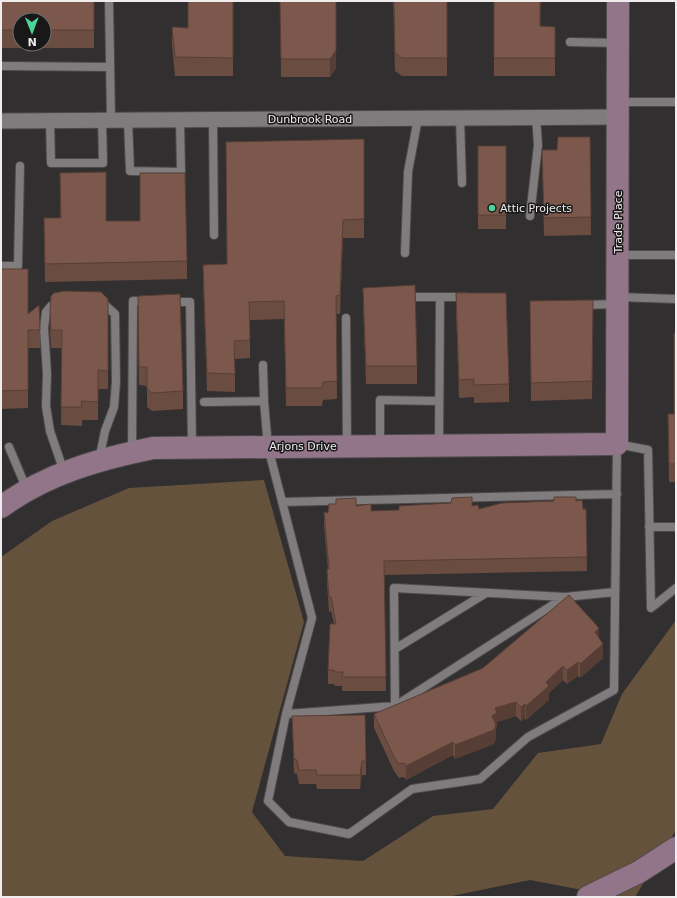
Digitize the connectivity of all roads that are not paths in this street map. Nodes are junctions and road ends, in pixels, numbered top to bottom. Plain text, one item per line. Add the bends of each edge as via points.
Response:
1 (109, 1) edge
2 (618, 1) edge
3 (570, 42) dead end
4 (617, 44) junction
5 (1, 66) edge
6 (110, 67) junction
7 (676, 102) edge
8 (618, 109) junction
9 (536, 116) junction
10 (418, 118) junction
11 (460, 118) junction
12 (106, 120) junction
13 (128, 120) junction
14 (180, 120) junction
15 (213, 120) junction
16 (1, 121) edge
17 (50, 121) junction
18 (20, 166) dead end
19 (462, 184) dead end
20 (530, 216) dead end
21 (214, 235) dead end
22 (405, 254) dead end
23 (618, 255) junction
24 (676, 255) edge
25 (1, 266) edge
26 (394, 297) edge
27 (440, 297) junction
28 (476, 297) edge
29 (676, 299) edge
30 (618, 301) junction
31 (70, 303) edge
32 (90, 304) edge
33 (571, 305) edge
34 (346, 318) dead end
35 (263, 365) dead end
36 (439, 401) junction
37 (204, 402) dead end
38 (264, 402) junction
39 (617, 444) junction
40 (439, 445) junction
41 (347, 446) junction
42 (380, 446) junction
43 (9, 447) dead end
44 (268, 447) junction
45 (192, 448) junction
46 (132, 452) junction
47 (99, 460) junction
48 (65, 472) junction
49 (28, 491) junction
50 (616, 494) junction
51 (282, 502) junction
52 (1, 507) edge
53 (649, 527) junction
54 (676, 527) edge
55 (676, 588) edge
56 (615, 592) junction
57 (487, 593) junction
58 (565, 597) junction
59 (394, 649) junction
60 (395, 706) junction
61 (286, 714) junction
62 (676, 848) edge
63 (588, 897) edge

1 - 6 lane
2 - 4 street, Trade Place
3 - 4 lane
4 - 8 street, Trade Place
5 - 6 lane
6 - 12 lane
7 - 8 lane
8 - 9 street, Dunbrook Road
8 - 23 street, Trade Place
9 - 11 street, Dunbrook Road
9 - 20 lane via 538,144
10 - 11 street, Dunbrook Road
10 - 15 street, Dunbrook Road
10 - 22 lane via 408,172
11 - 19 lane
12 - 13 street, Dunbrook Road
12 - 17 street, Dunbrook Road
12 - 17 lane via 103,164 51,163
13 - 14 street, Dunbrook Road
13 - 14 lane via 130,171 181,172
14 - 15 street, Dunbrook Road
15 - 21 lane
16 - 17 street, Dunbrook Road
18 - 25 lane via 18,266
23 - 24 lane
23 - 30 street, Trade Place
26 - 27 lane
27 - 28 lane
27 - 36 lane
29 - 30 lane
30 - 33 lane
30 - 39 street, Trade Place
31 - 48 lane via 52,306 46,312 44,328 46,406 50,431
32 - 47 lane via 105,305 115,314 114,407 105,430
34 - 41 lane
35 - 38 lane
36 - 40 lane
36 - 42 lane via 380,400
37 - 38 lane
38 - 44 lane
39 - 40 street, Arjons Drive
39 - 50 lane
39 - 53 lane via 648,450
40 - 42 street, Arjons Drive
41 - 42 street, Arjons Drive
41 - 44 street, Arjons Drive
43 - 49 lane
44 - 45 street, Arjons Drive
44 - 51 lane
45 - 46 street, Arjons Drive via 153,448
45 - 46 lane via 190,302 133,301
46 - 47 street, Arjons Drive
47 - 48 street, Arjons Drive
48 - 49 street, Arjons Drive
49 - 52 street, Arjons Drive
50 - 51 lane
50 - 56 lane
51 - 61 lane via 312,618
53 - 54 lane
53 - 55 lane via 651,608
56 - 58 lane
56 - 61 lane via 614,690 528,737 480,779 412,789 349,834 289,822 268,801
57 - 58 lane
57 - 59 lane
57 - 59 lane via 394,588
58 - 60 lane
59 - 60 lane
60 - 61 lane
62 - 63 street via 639,872

